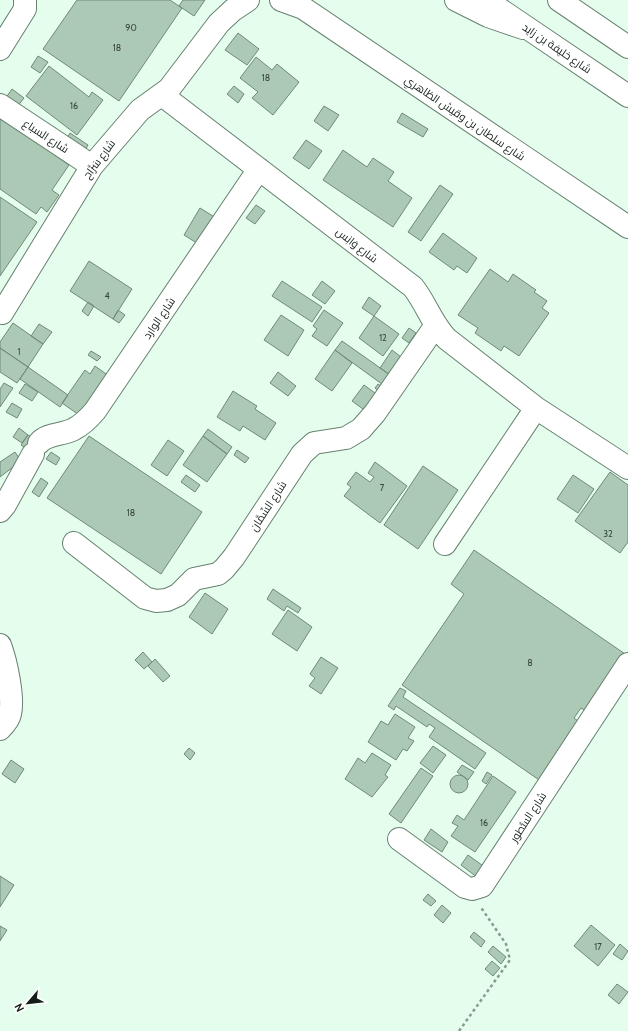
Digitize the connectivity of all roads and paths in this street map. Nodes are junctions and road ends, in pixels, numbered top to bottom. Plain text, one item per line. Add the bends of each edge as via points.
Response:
1 (25, 0) edge
2 (226, 0) edge
3 (248, 0) edge
4 (281, 0) edge
5 (456, 0) edge
6 (486, 0) edge
7 (559, 0) edge
8 (299, 4) edge
9 (219, 23) junction
10 (532, 31) junction
11 (628, 47) edge
12 (0, 49) edge
13 (162, 95) junction
14 (628, 96) edge
15 (0, 105) edge
16 (92, 166) junction
17 (259, 169) junction
18 (628, 227) edge
19 (2, 313) dead end
20 (436, 325) junction
21 (536, 408) junction
22 (628, 468) edge
23 (0, 511) edge
24 (74, 543) dead end
25 (444, 544) dead end
26 (0, 645) edge
27 (628, 664) edge
28 (0, 729) edge
29 (399, 839) dead end
30 (472, 889) junction
31 (459, 1031) edge

1 - 12 main road via 25,10
2 - 9 main road, شارع سَرَّاح
3 - 9 main road, شارع سَرَّاح
4 - 8 main road, شارع سلطان بن وقيش الظاهري
5 - 10 main road via 488,16
6 - 10 main road, شارع خليفة بن زايد
7 - 11 main road
8 - 18 main road, شارع سلطان بن وقيش الظاهري
9 - 13 main road, شارع سَرَّاح
10 - 14 main road, شارع خليفة بن زايد
13 - 16 main road, شارع سَرَّاح via 140,110
13 - 17 main road, شارع وَانِس
15 - 16 main road, شارع السباع
16 - 19 main road, شارع سَرَّاح
17 - 20 main road, شارع وَانِس via 413,287 422,298
17 - 23 main road, شارع الوارد via 95,411 75,429 46,438 36,448 6,505
20 - 21 main road, شارع وَانِس via 447,339
20 - 24 main road, شارع السِّمَّان via 367,423 354,435 314,443 302,454 234,557 218,574 194,579 178,595 156,601 145,598
21 - 22 main road, شارع وَانِس
21 - 25 main road
26 - 28 main road via 11,708 7,722
27 - 30 main road, شارع السُّطور via 485,882
29 - 30 main road via 465,887
30 - 31 path via 478,904 506,944 510,960

